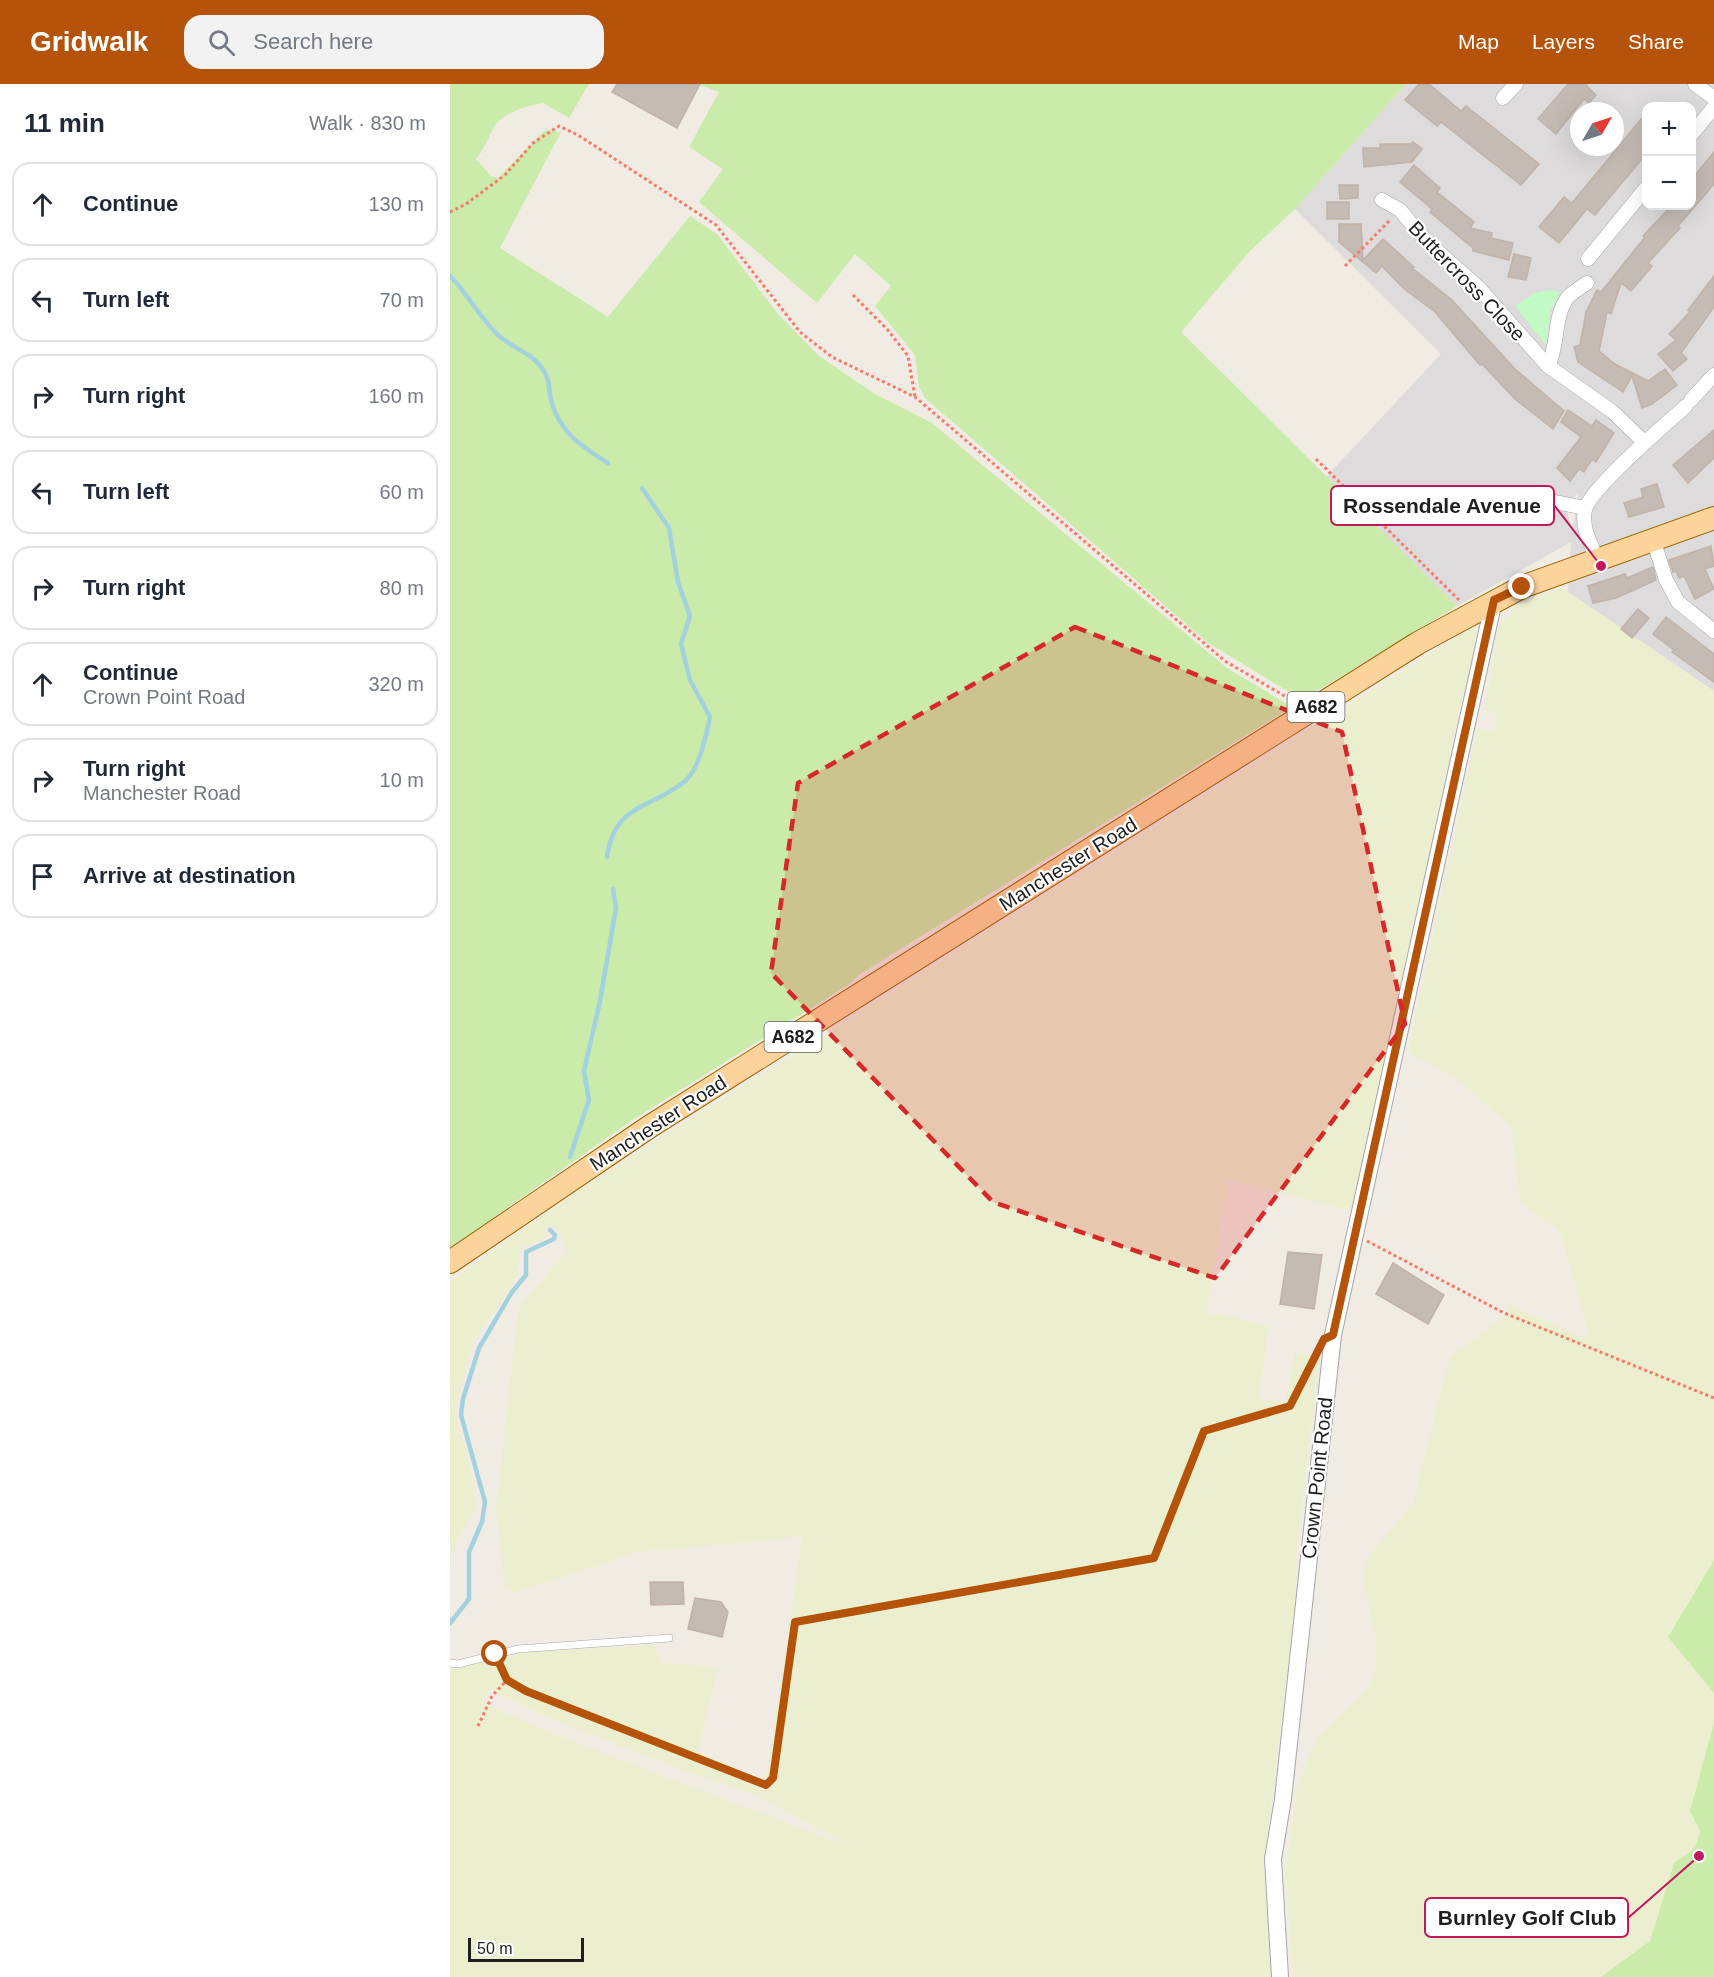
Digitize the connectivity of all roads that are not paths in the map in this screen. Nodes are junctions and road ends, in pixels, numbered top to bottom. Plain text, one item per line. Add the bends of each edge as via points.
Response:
1 (1516, 84) edge
2 (1695, 84) edge
3 (1503, 98) dead end
4 (1714, 98) edge
5 (1714, 107) edge
6 (1696, 129) edge
7 (1642, 194) edge
8 (1382, 200) dead end
9 (1588, 259) dead end
10 (1587, 283) dead end
11 (1548, 366) junction
12 (1714, 375) edge
13 (1645, 443) junction
14 (1530, 496) dead end
15 (1585, 508) junction
16 (1714, 518) edge
17 (1653, 539) junction
18 (1597, 559) junction
19 (1494, 600) junction
20 (1714, 632) edge
21 (450, 1262) edge
22 (669, 1638) dead end
23 (450, 1663) edge
24 (1280, 1977) edge

1 - 3 street
2 - 4 street
5 - 6 street
7 - 9 street
8 - 11 street, Buttercross Close via 1400,210 1425,240 1479,288
10 - 11 street, Buttercross Close via 1568,298 1559,316 1554,354
11 - 13 street, Buttercross Close via 1613,412
12 - 13 street
13 - 15 street
14 - 15 street
15 - 18 street via 1584,525
16 - 17 main road, Manchester Road / A682
17 - 18 main road, Manchester Road / A682
17 - 20 street via 1666,580 1678,602
18 - 19 main road, Manchester Road / A682
19 - 21 main road, Manchester Road / A682 via 1310,711 649,1127
19 - 24 street, Crown Point Road via 1333,1335 1283,1799 1273,1859
22 - 23 lane via 518,1649

